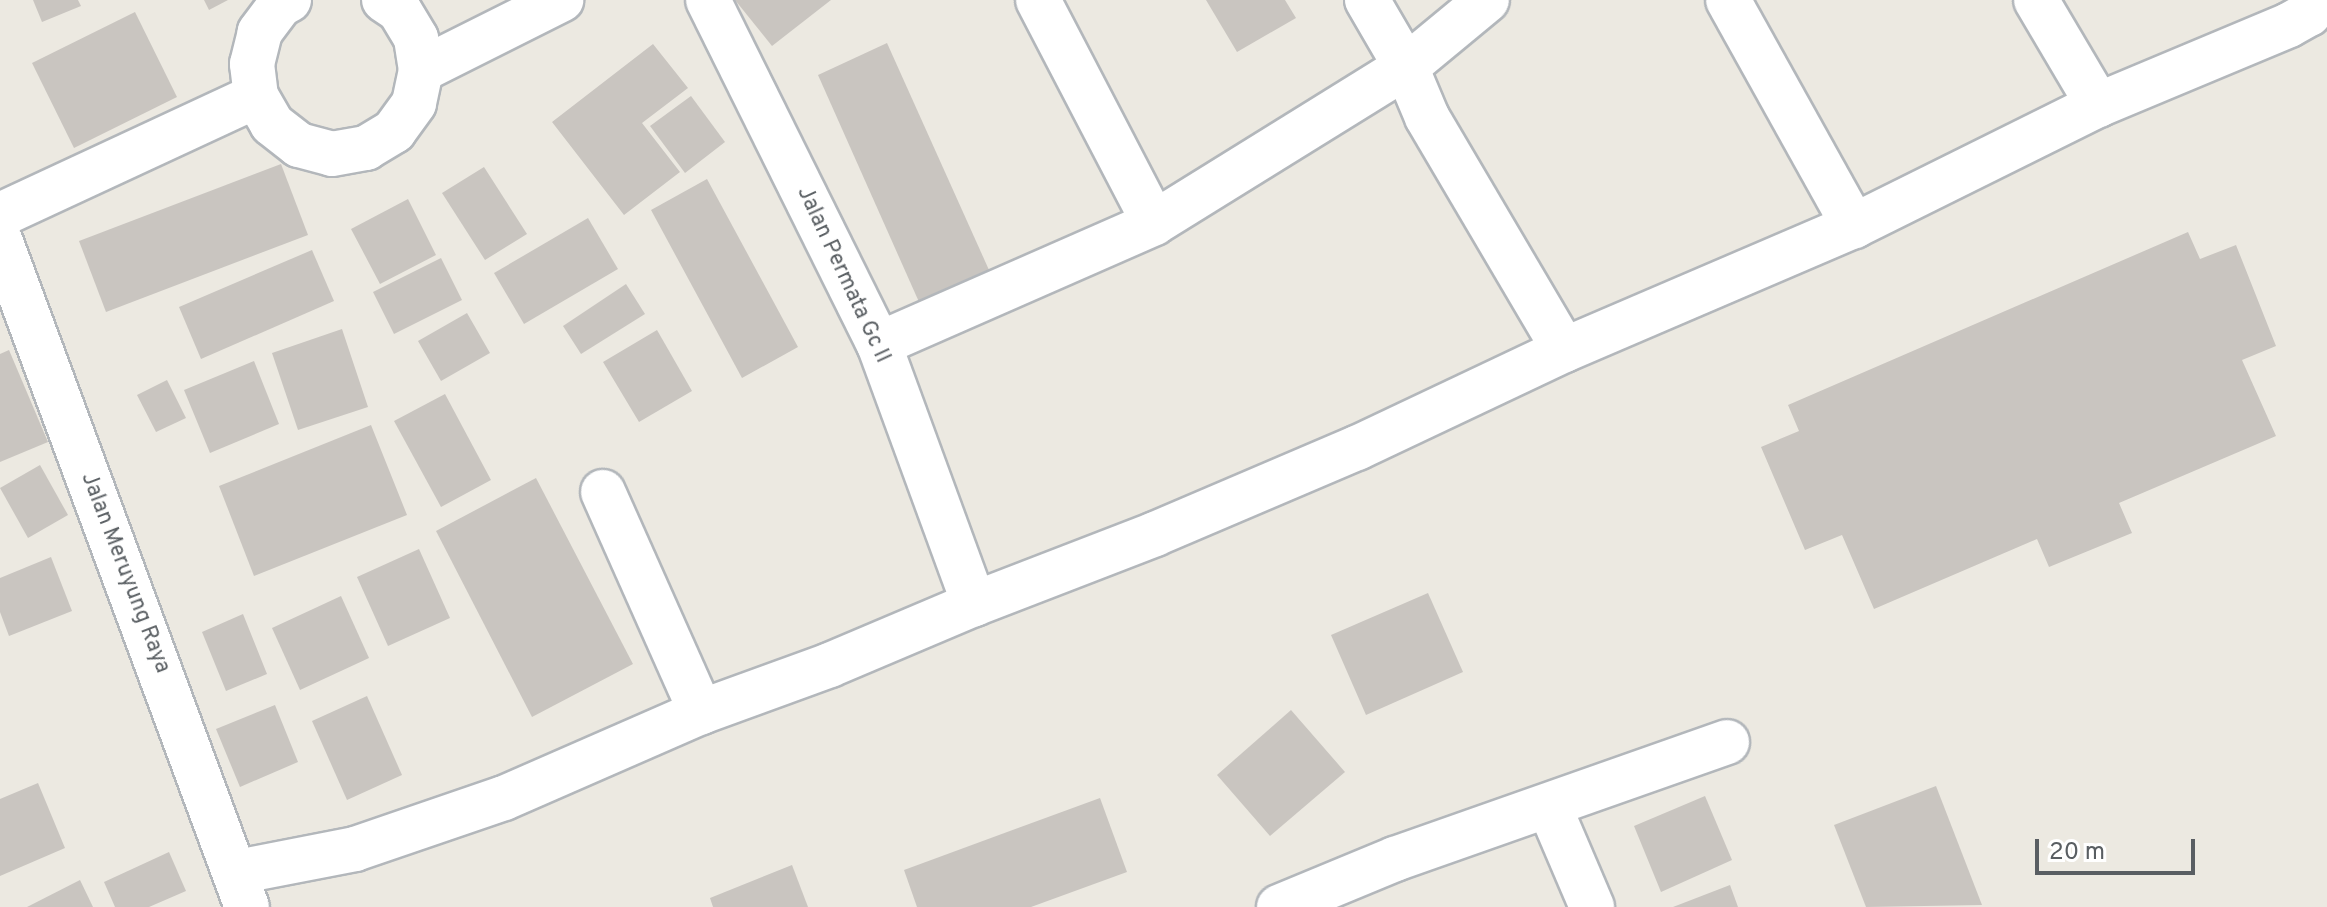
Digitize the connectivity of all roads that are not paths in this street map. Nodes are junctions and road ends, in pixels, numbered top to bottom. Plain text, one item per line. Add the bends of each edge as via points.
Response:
1 (289, 0) edge
2 (384, 0) edge
3 (561, 0) edge
4 (708, 0) edge
5 (1038, 0) edge
6 (1367, 0) edge
7 (1487, 0) edge
8 (1728, 0) edge
9 (2036, 0) edge
10 (2303, 12) edge
11 (1406, 67) junction
12 (421, 70) junction
13 (256, 96) junction
14 (2098, 105) junction
15 (0, 215) edge
16 (1154, 223) junction
17 (1854, 226) junction
18 (0, 240) edge
19 (879, 344) junction
20 (1564, 350) junction
21 (603, 492) dead end
22 (974, 604) junction
23 (701, 712) junction
24 (1727, 742) dead end
25 (1549, 806) junction
26 (242, 889) edge
27 (1279, 907) edge
28 (1592, 907) edge

1 - 13 street via 260,32 252,64
2 - 12 street via 399,10 416,38
3 - 12 street
4 - 19 street, Jalan Permata Gc II
5 - 16 street
6 - 11 street
7 - 11 street
8 - 17 street
9 - 14 street
10 - 14 street
11 - 16 street
11 - 20 street via 1427,117
12 - 13 street via 414,103 394,131 366,148 332,154 299,145 272,124
13 - 15 street
14 - 17 street
16 - 19 street
17 - 20 street
18 - 26 street, Jalan Meruyung Raya
19 - 22 street, Jalan Permata Gc II
20 - 22 street via 1343,454
21 - 23 street
22 - 23 street
23 - 26 street via 504,798
24 - 25 street
25 - 27 street via 1395,859
25 - 28 street

